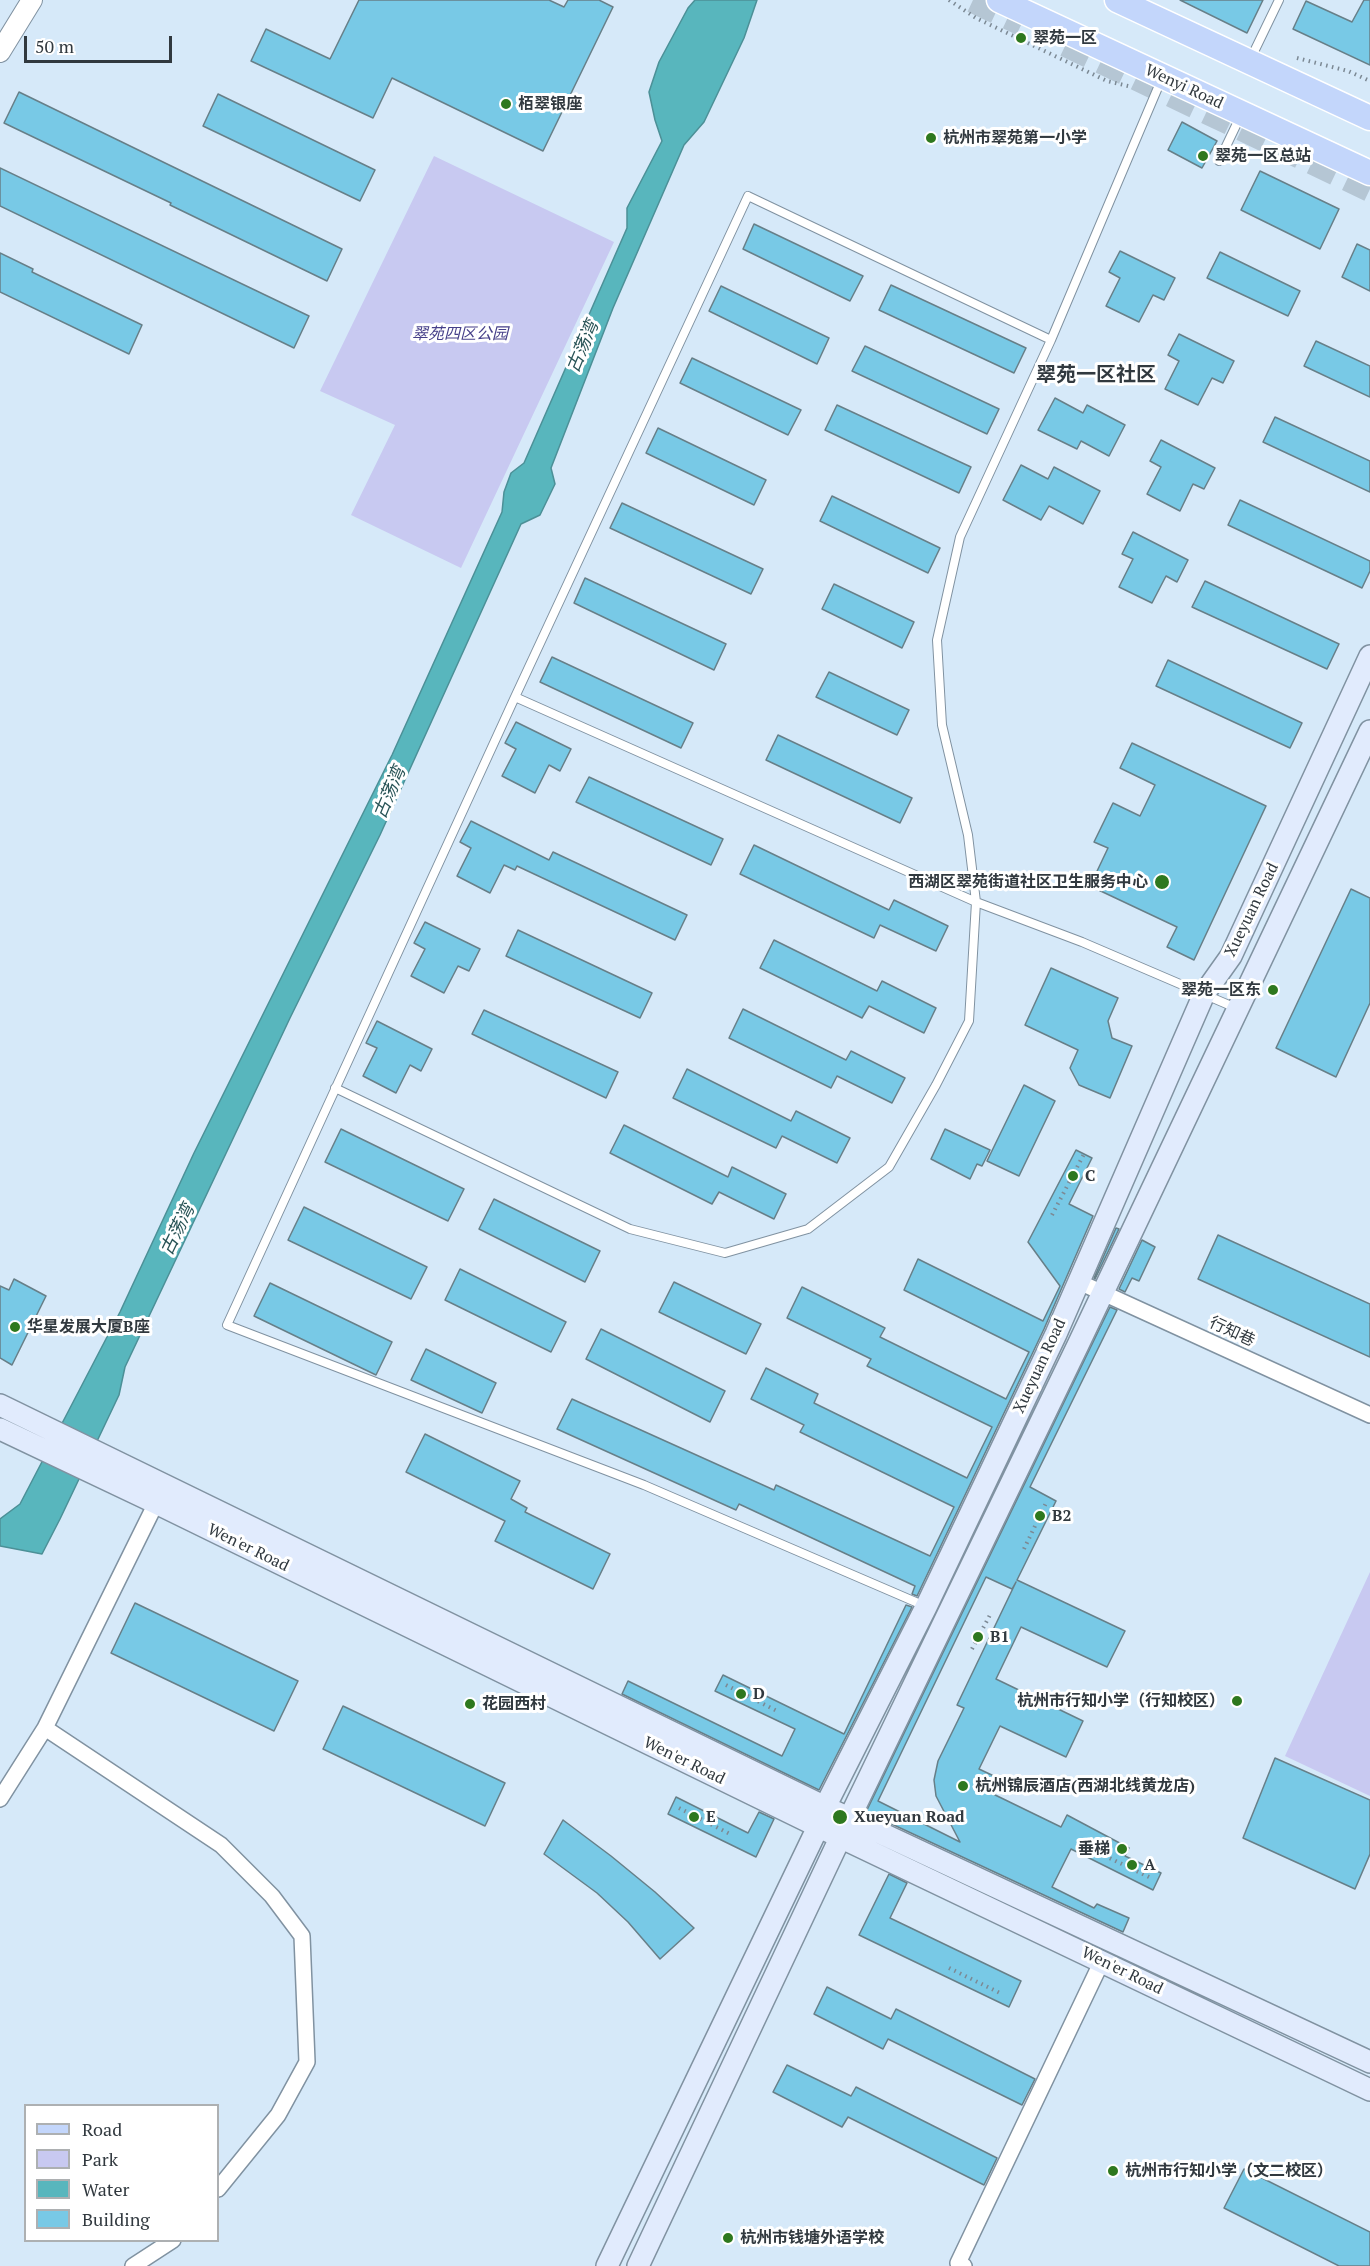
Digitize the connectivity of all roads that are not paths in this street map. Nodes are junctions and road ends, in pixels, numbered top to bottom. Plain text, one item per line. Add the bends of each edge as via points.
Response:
1 (32, 0) edge
2 (999, 0) edge
3 (1117, 0) edge
4 (1279, 0) edge
5 (0, 51) edge
6 (1248, 62) junction
7 (1163, 77) junction
8 (1242, 114) junction
9 (1370, 118) edge
10 (1219, 161) dead end
11 (1370, 173) edge
12 (1051, 340) junction
13 (1370, 657) edge
14 (515, 697) junction
15 (1370, 731) edge
16 (976, 902) junction
17 (1204, 994) junction
18 (1237, 1008) junction
19 (335, 1088) junction
20 (1079, 1282) junction
21 (1103, 1293) junction
22 (0, 1405) edge
23 (1370, 1415) edge
24 (0, 1429) edge
25 (43, 1438) junction
26 (96, 1464) junction
27 (156, 1503) junction
28 (926, 1607) junction
29 (45, 1728) junction
30 (0, 1798) edge
31 (822, 1817) junction
32 (850, 1817) junction
33 (842, 1838) junction
34 (1102, 1961) junction
35 (1370, 2062) edge
36 (1370, 2090) edge
37 (219, 2188) edge
38 (171, 2242) edge
39 (133, 2266) edge
40 (607, 2266) edge
41 (638, 2266) edge
42 (964, 2266) edge

1 - 5 street
2 - 7 main road, Wenyi Road
3 - 6 main road
4 - 6 lane
6 - 9 main road
7 - 8 main road, Wenyi Road
7 - 12 lane
8 - 10 lane
8 - 11 main road, Wenyi Road
12 - 14 lane via 748,196
12 - 16 lane via 960,537 937,640 942,725 968,836
13 - 17 main road, Xueyuan Road via 1232,956
14 - 16 lane
14 - 19 lane
15 - 18 main road, Xueyuan Road
16 - 17 lane
16 - 19 lane via 969,1021 890,1167 808,1229 725,1253 630,1229
17 - 18 lane
17 - 20 main road, Xueyuan Road
18 - 21 main road, Xueyuan Road
19 - 28 lane via 227,1325 644,1485
20 - 21 street, 行知巷
20 - 28 main road, Xueyuan Road
21 - 23 street, 行知巷
21 - 32 main road, Xueyuan Road
22 - 25 main road, Wen'er Road
24 - 25 main road, Wen'er Road
25 - 26 main road, Wen'er Road
26 - 27 main road, Wen'er Road
26 - 31 main road, Wen'er Road
27 - 29 street
27 - 31 main road, Wen'er Road
28 - 31 main road, Xueyuan Road
29 - 30 street
29 - 37 street via 221,1845 272,1896 302,1936 308,2062 278,2115
31 - 32 main road, Wen'er Road
31 - 33 main road, Wen'er Road
31 - 40 main road, Xueyuan Road
32 - 33 main road, Xueyuan Road
32 - 35 main road, Wen'er Road
33 - 34 main road, Wen'er Road
33 - 41 main road, Xueyuan Road
34 - 36 main road, Wen'er Road
34 - 42 street via 958,2263
38 - 39 street

